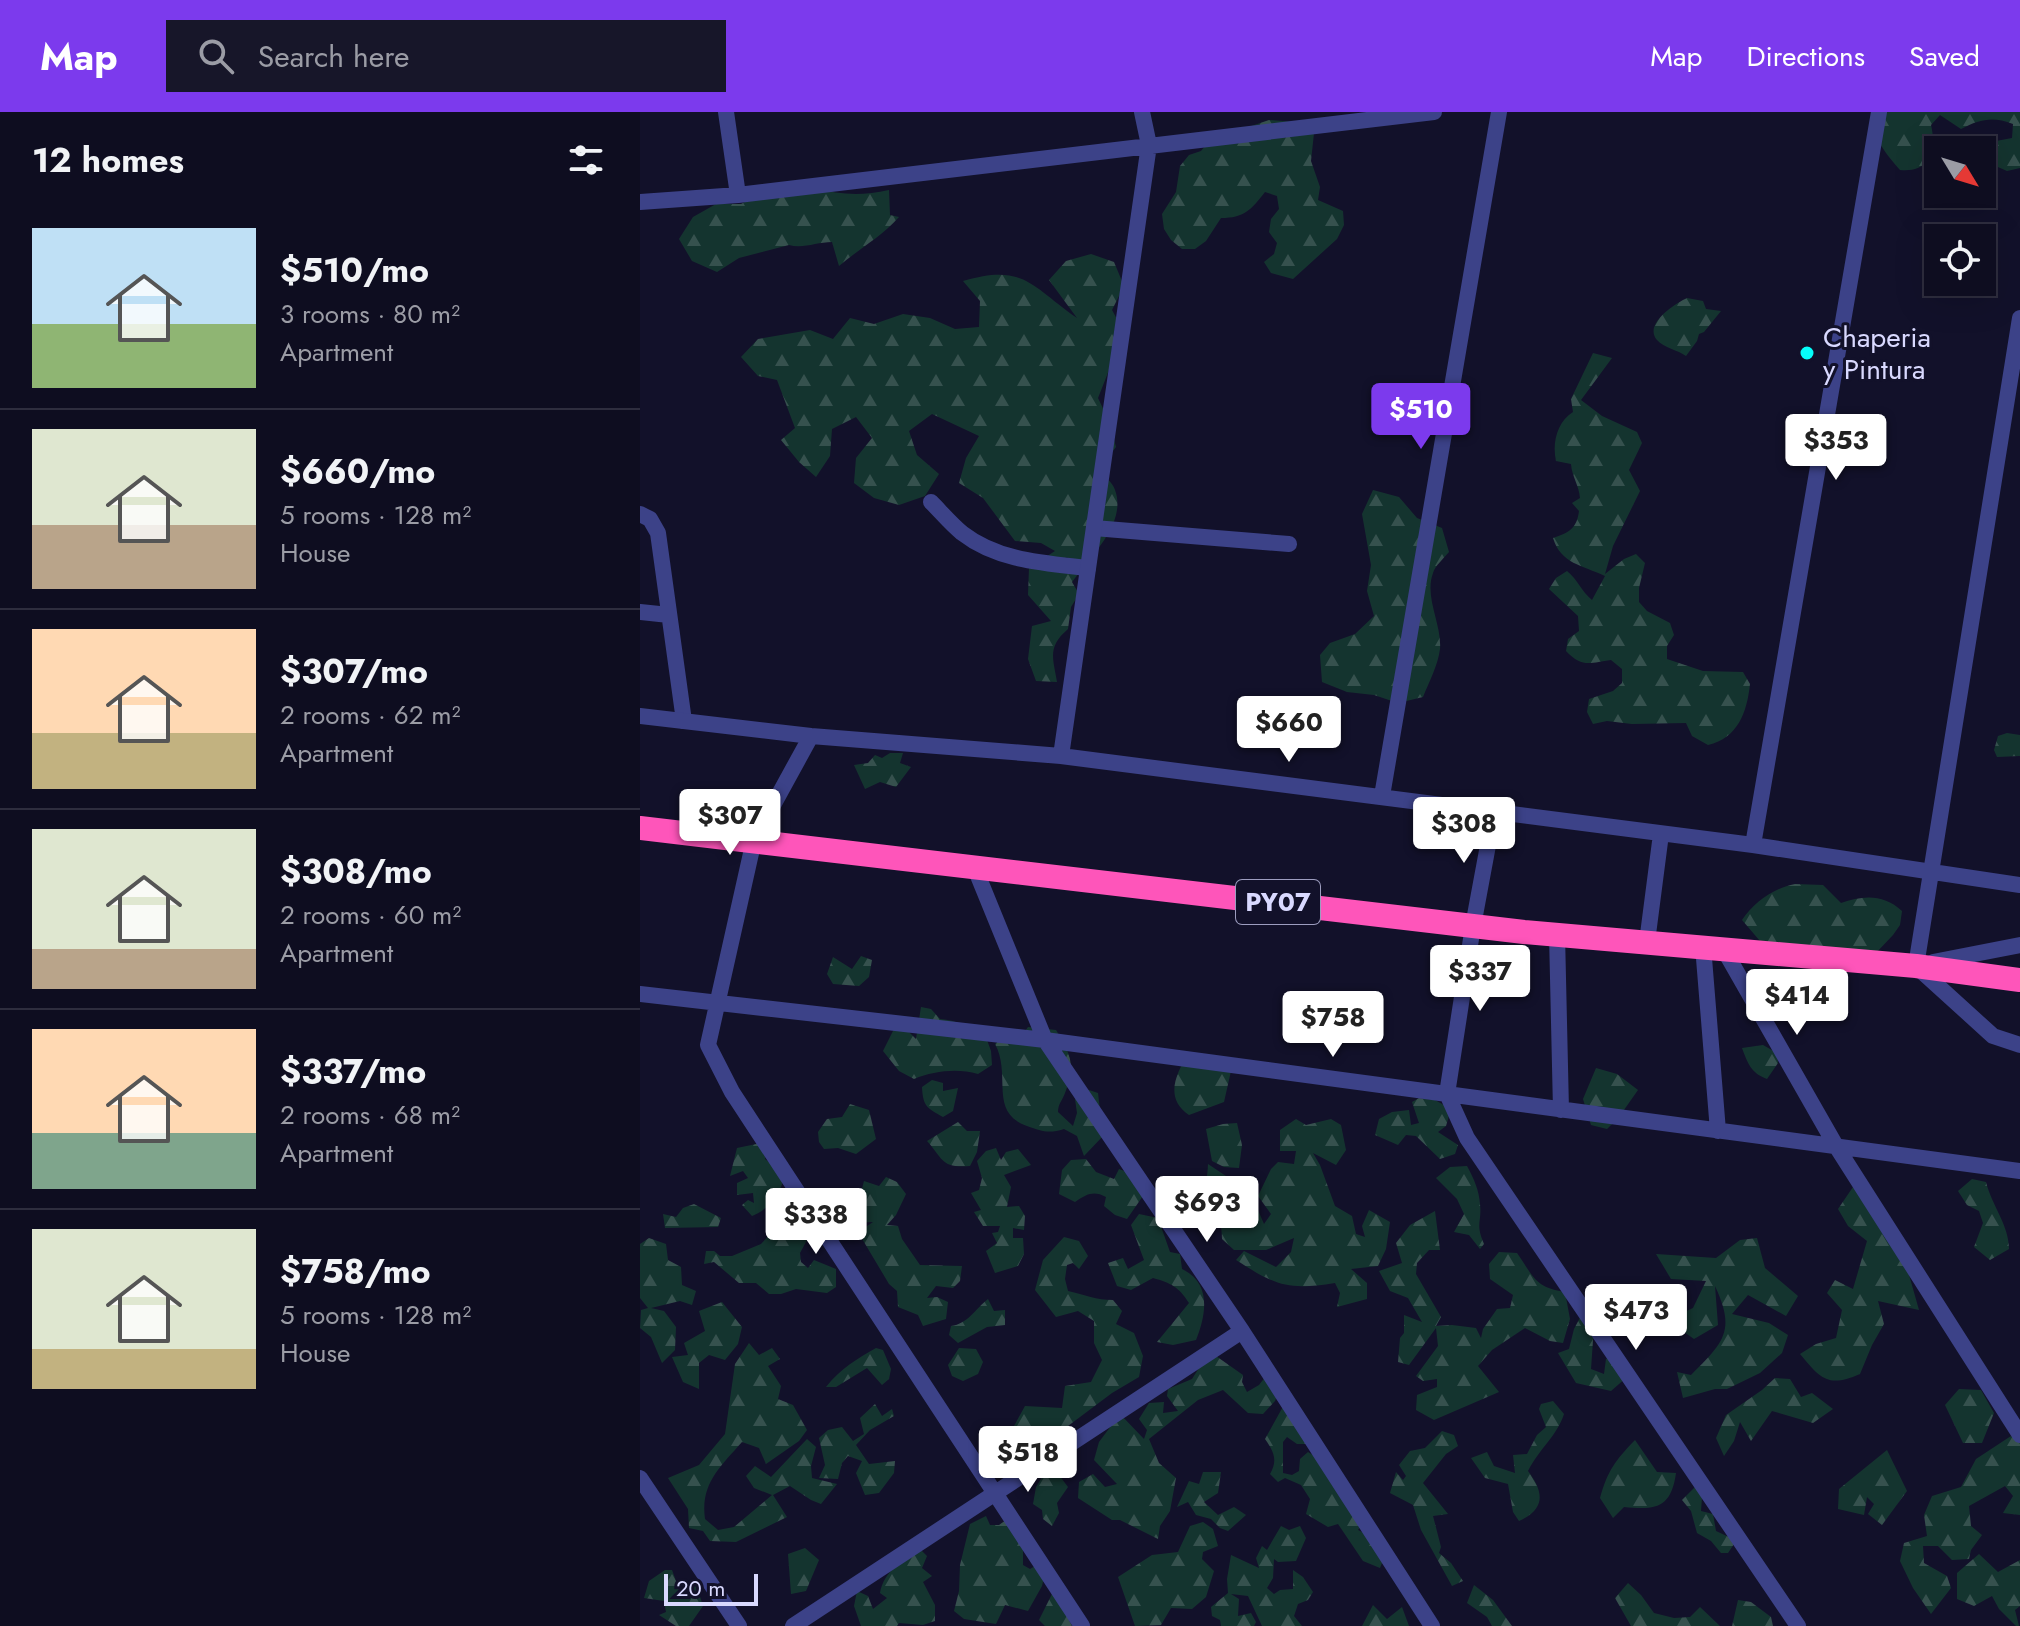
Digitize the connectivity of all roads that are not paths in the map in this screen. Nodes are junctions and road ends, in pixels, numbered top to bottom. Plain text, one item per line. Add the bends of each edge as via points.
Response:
1 (726, 112) edge
2 (1142, 112) edge
3 (1434, 112) edge
4 (1499, 112) edge
5 (1879, 112) edge
6 (1149, 145) junction
7 (738, 195) junction
8 (640, 202) edge
9 (2020, 318) edge
10 (931, 502) dead end
11 (640, 514) edge
12 (1094, 528) junction
13 (1289, 544) dead end
14 (1088, 568) junction
15 (640, 612) edge
16 (669, 615) junction
17 (640, 716) edge
18 (684, 721) junction
19 (811, 736) junction
20 (1061, 756) junction
21 (1382, 796) junction
22 (1494, 813) junction
23 (640, 828) edge
24 (1661, 834) junction
25 (754, 840) junction
26 (1753, 845) junction
27 (974, 866) junction
28 (1930, 872) junction
29 (2020, 885) edge
30 (1473, 926) junction
31 (1557, 934) junction
32 (1647, 942) junction
33 (2020, 945) edge
34 (1713, 947) junction
35 (1916, 966) junction
36 (2020, 980) edge
37 (640, 994) edge
38 (718, 1003) junction
39 (1045, 1040) junction
40 (2020, 1045) edge
41 (1447, 1094) junction
42 (1561, 1110) junction
43 (1718, 1131) junction
44 (1836, 1146) junction
45 (2020, 1171) edge
46 (1242, 1331) junction
47 (2020, 1435) edge
48 (640, 1478) edge
49 (994, 1492) junction
50 (739, 1626) edge
51 (793, 1626) edge
52 (1082, 1626) edge
53 (1432, 1626) edge
54 (1798, 1626) edge

1 - 7 street
2 - 6 street
3 - 6 street
4 - 21 street
5 - 26 street
6 - 7 street
6 - 12 street
7 - 8 street
9 - 28 street
10 - 14 street via 984,547
11 - 16 street via 658,533
12 - 13 street
12 - 14 street
14 - 20 street
15 - 16 street
16 - 18 street
17 - 18 street
18 - 19 street
19 - 20 street
19 - 25 street
20 - 21 street
21 - 22 street
22 - 24 street
22 - 30 street
23 - 25 highway, PY07
24 - 26 street
24 - 32 street
25 - 27 highway, PY07
25 - 38 street
26 - 28 street
27 - 30 highway, PY07
27 - 39 street
28 - 29 street
28 - 35 street
30 - 31 highway, PY07
30 - 41 street
31 - 32 highway, PY07
31 - 42 street
32 - 34 highway, PY07
33 - 35 street
34 - 35 highway, PY07
34 - 43 street
34 - 44 street
35 - 36 highway, PY07
35 - 40 street via 1993,1036
37 - 38 street
38 - 39 street
38 - 49 street via 708,1045 732,1092
39 - 41 street
39 - 46 street
41 - 42 street
41 - 54 street via 1467,1138
42 - 43 street
43 - 44 street
44 - 45 street
44 - 47 street
46 - 49 street
46 - 53 street
48 - 50 street
49 - 51 street
49 - 52 street

